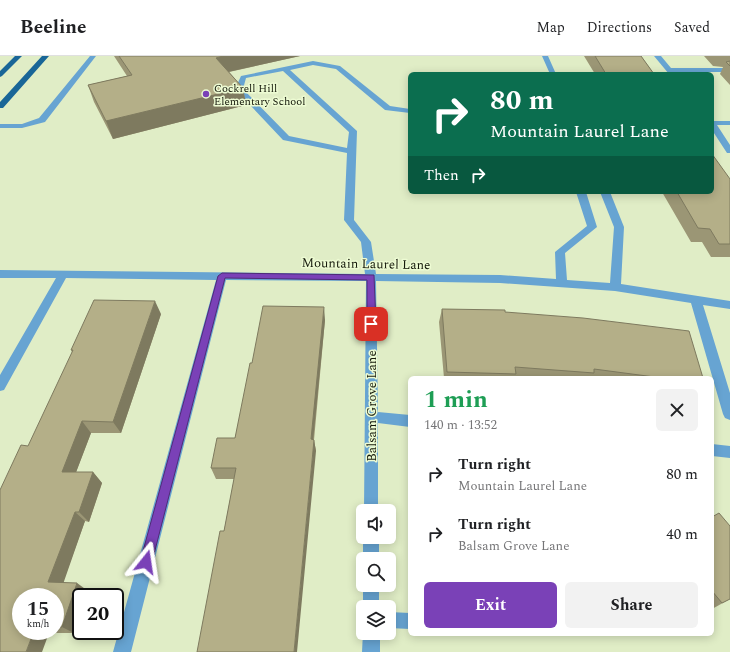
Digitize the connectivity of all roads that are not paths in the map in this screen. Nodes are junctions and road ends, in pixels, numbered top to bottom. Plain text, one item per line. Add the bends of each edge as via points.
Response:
1 (19, 56) edge
2 (46, 56) edge
3 (93, 56) edge
4 (545, 56) edge
5 (657, 56) edge
6 (284, 68) junction
7 (730, 70) edge
8 (552, 72) edge
9 (671, 72) edge
10 (0, 75) edge
11 (0, 106) edge
12 (408, 111) edge
13 (714, 123) edge
14 (730, 123) edge
15 (0, 126) edge
16 (714, 126) edge
17 (351, 151) junction
18 (730, 151) edge
19 (582, 194) edge
20 (606, 194) edge
21 (0, 274) edge
22 (63, 275) junction
23 (222, 276) junction
24 (371, 277) junction
25 (562, 283) junction
26 (615, 286) junction
27 (696, 300) junction
28 (730, 306) edge
29 (1, 382) edge
30 (730, 414) edge
31 (371, 417) junction
32 (408, 421) edge
33 (714, 450) edge
34 (730, 452) edge
35 (371, 504) edge
36 (396, 620) edge
37 (408, 621) edge
38 (371, 640) edge
39 (122, 652) edge
40 (371, 652) edge

1 - 10 main road
2 - 11 main road
3 - 15 street via 42,120 22,126
4 - 8 street
5 - 9 street
6 - 12 street via 313,63 338,67 388,108
6 - 17 street, Balsam Grove Lane via 353,131
6 - 17 street via 243,76 239,89 286,138
7 - 9 street
13 - 14 street
16 - 18 street
17 - 24 street, Balsam Grove Lane via 348,220 366,242
19 - 25 street via 592,227 560,252
20 - 26 street via 619,227
21 - 22 street, Mountain Laurel Lane
22 - 23 street, Mountain Laurel Lane
22 - 29 street
23 - 24 street, Mountain Laurel Lane
23 - 39 street
24 - 25 street, Mountain Laurel Lane via 500,279
24 - 31 street, Balsam Grove Lane
25 - 26 street, Mountain Laurel Lane
26 - 27 street, Mountain Laurel Lane
27 - 28 street, Mountain Laurel Lane
27 - 30 street
31 - 32 street
31 - 35 street, Balsam Grove Lane
33 - 34 street
36 - 37 street
38 - 40 street

